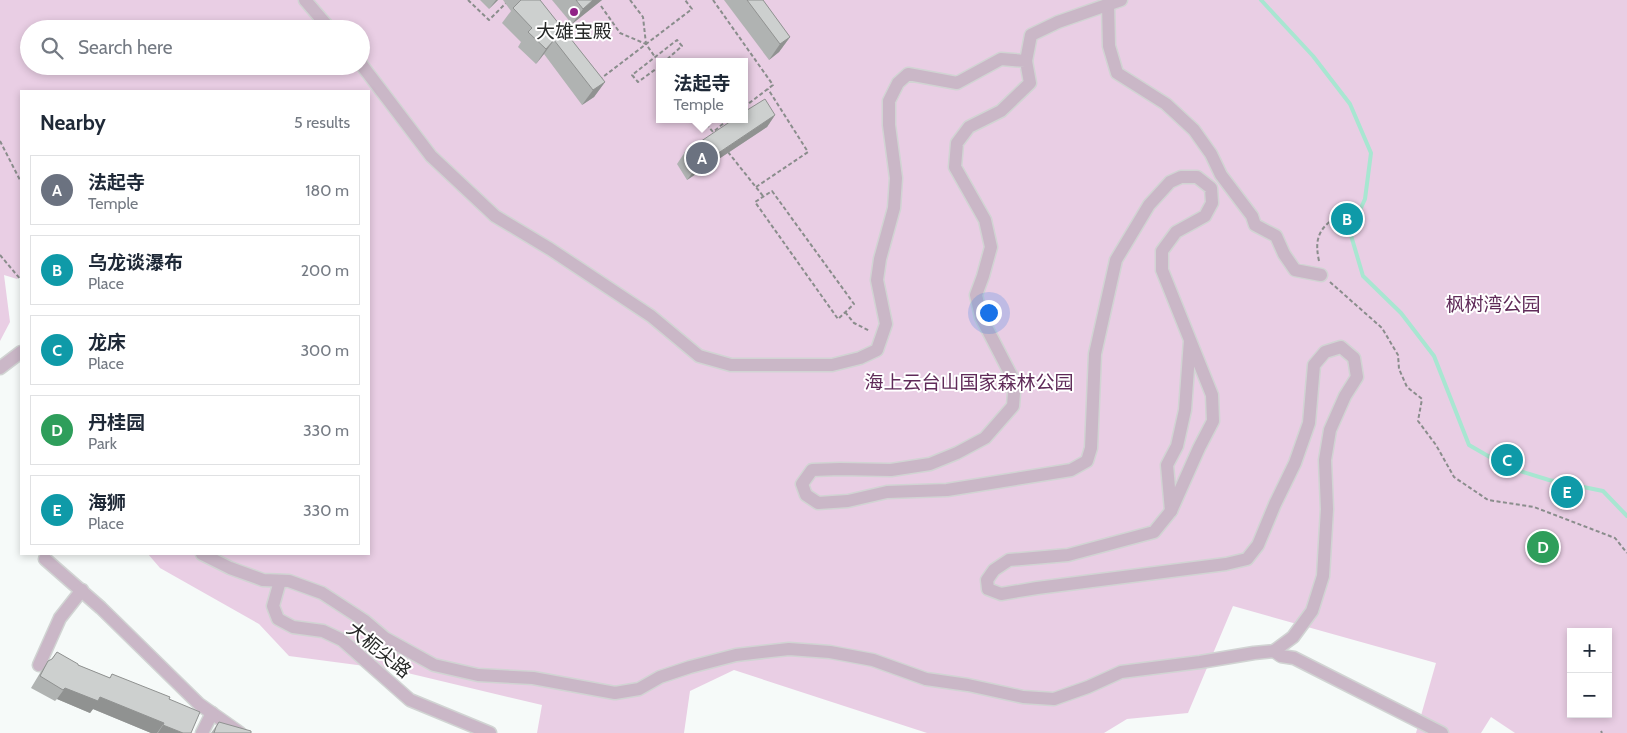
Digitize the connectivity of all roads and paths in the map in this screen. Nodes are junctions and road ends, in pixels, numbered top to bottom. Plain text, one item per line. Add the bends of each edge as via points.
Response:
1 (306, 0) edge
2 (468, 0) edge
3 (509, 0) edge
4 (630, 0) edge
5 (684, 0) edge
6 (714, 0) edge
7 (1121, 0) edge
8 (1108, 4) junction
9 (601, 6) dead end
10 (323, 20) edge
11 (646, 44) junction
12 (655, 57) junction
13 (668, 58) edge
14 (1026, 61) junction
15 (656, 68) edge
16 (369, 75) edge
17 (599, 80) edge
18 (768, 89) junction
19 (748, 104) edge
20 (705, 123) edge
21 (724, 123) edge
22 (0, 142) edge
23 (725, 148) edge
24 (20, 180) edge
25 (756, 187) junction
26 (763, 196) junction
27 (1333, 219) dead end
28 (0, 255) edge
29 (1321, 275) junction
30 (20, 279) edge
31 (845, 312) junction
32 (882, 336) junction
33 (1190, 340) junction
34 (20, 353) edge
35 (0, 368) edge
36 (1171, 511) junction
37 (1627, 553) edge
38 (204, 555) edge
39 (45, 559) dead end
40 (280, 581) junction
41 (82, 590) junction
42 (1274, 651) junction
43 (39, 664) dead end
44 (212, 713) junction
45 (202, 733) edge
46 (240, 733) edge
47 (490, 733) edge
48 (1442, 733) edge

1 - 10 street
2 - 3 path via 489,20
4 - 11 path via 643,18
5 - 11 path via 692,9
6 - 18 path via 773,85
7 - 8 street
8 - 14 street via 1030,36
8 - 29 street via 1109,46 1117,73 1166,104 1194,130 1211,154 1220,176 1252,216 1254,225 1276,236 1295,270
9 - 11 path via 620,34
11 - 12 path
11 - 17 path
12 - 13 path via 677,40 682,46
12 - 15 path via 632,76 638,82
14 - 32 street via 1001,59 957,83 908,74 898,83 889,101 896,178 894,208 876,280 886,324
14 - 33 street via 1030,82 1001,111 969,127 957,142 955,167 985,220 991,247 976,295 981,317 1011,375 1013,406 985,438 957,453 930,464 891,470 812,470 802,484 806,495 818,503 848,501 887,492 947,490 1071,470 1087,461 1091,448 1095,354 1116,260 1149,205 1170,182 1181,178 1197,178 1211,188 1212,202 1205,216 1176,232 1162,251 1162,270
16 - 32 street via 432,156 495,216 652,316 699,356 730,365 832,365 876,350
18 - 19 path
18 - 25 path via 808,152
20 - 21 path via 713,132
22 - 24 path
23 - 25 path
25 - 26 path
26 - 31 path via 772,191 854,304
26 - 31 path via 755,202 838,319
27 - 29 path via 1321,228 1316,248
28 - 30 path
29 - 37 path via 1382,328 1398,356 1406,387 1422,399 1418,422 1454,477 1488,500 1534,507 1615,538
31 - 32 path via 854,322
33 - 36 street via 1185,410 1177,446 1167,464
33 - 36 street via 1212,395 1213,422
34 - 35 street
36 - 42 street via 1154,532 1068,555 1009,560 994,570 987,580 988,589 1001,594 1247,559 1258,545 1309,423 1314,364 1325,352 1341,347 1354,358 1357,377 1330,430 1325,460 1327,509 1323,576 1312,611 1293,637
38 - 40 street via 264,580
39 - 41 street
40 - 42 street via 322,593 385,638 434,665 478,675 533,678 616,693 736,655 789,649 856,656 926,679 1054,700 1121,672
40 - 47 street, 大枙尖路 via 273,606 278,620 323,631 342,640 410,700
41 - 43 street via 60,618
41 - 44 street
42 - 48 street
44 - 45 street
44 - 46 street

